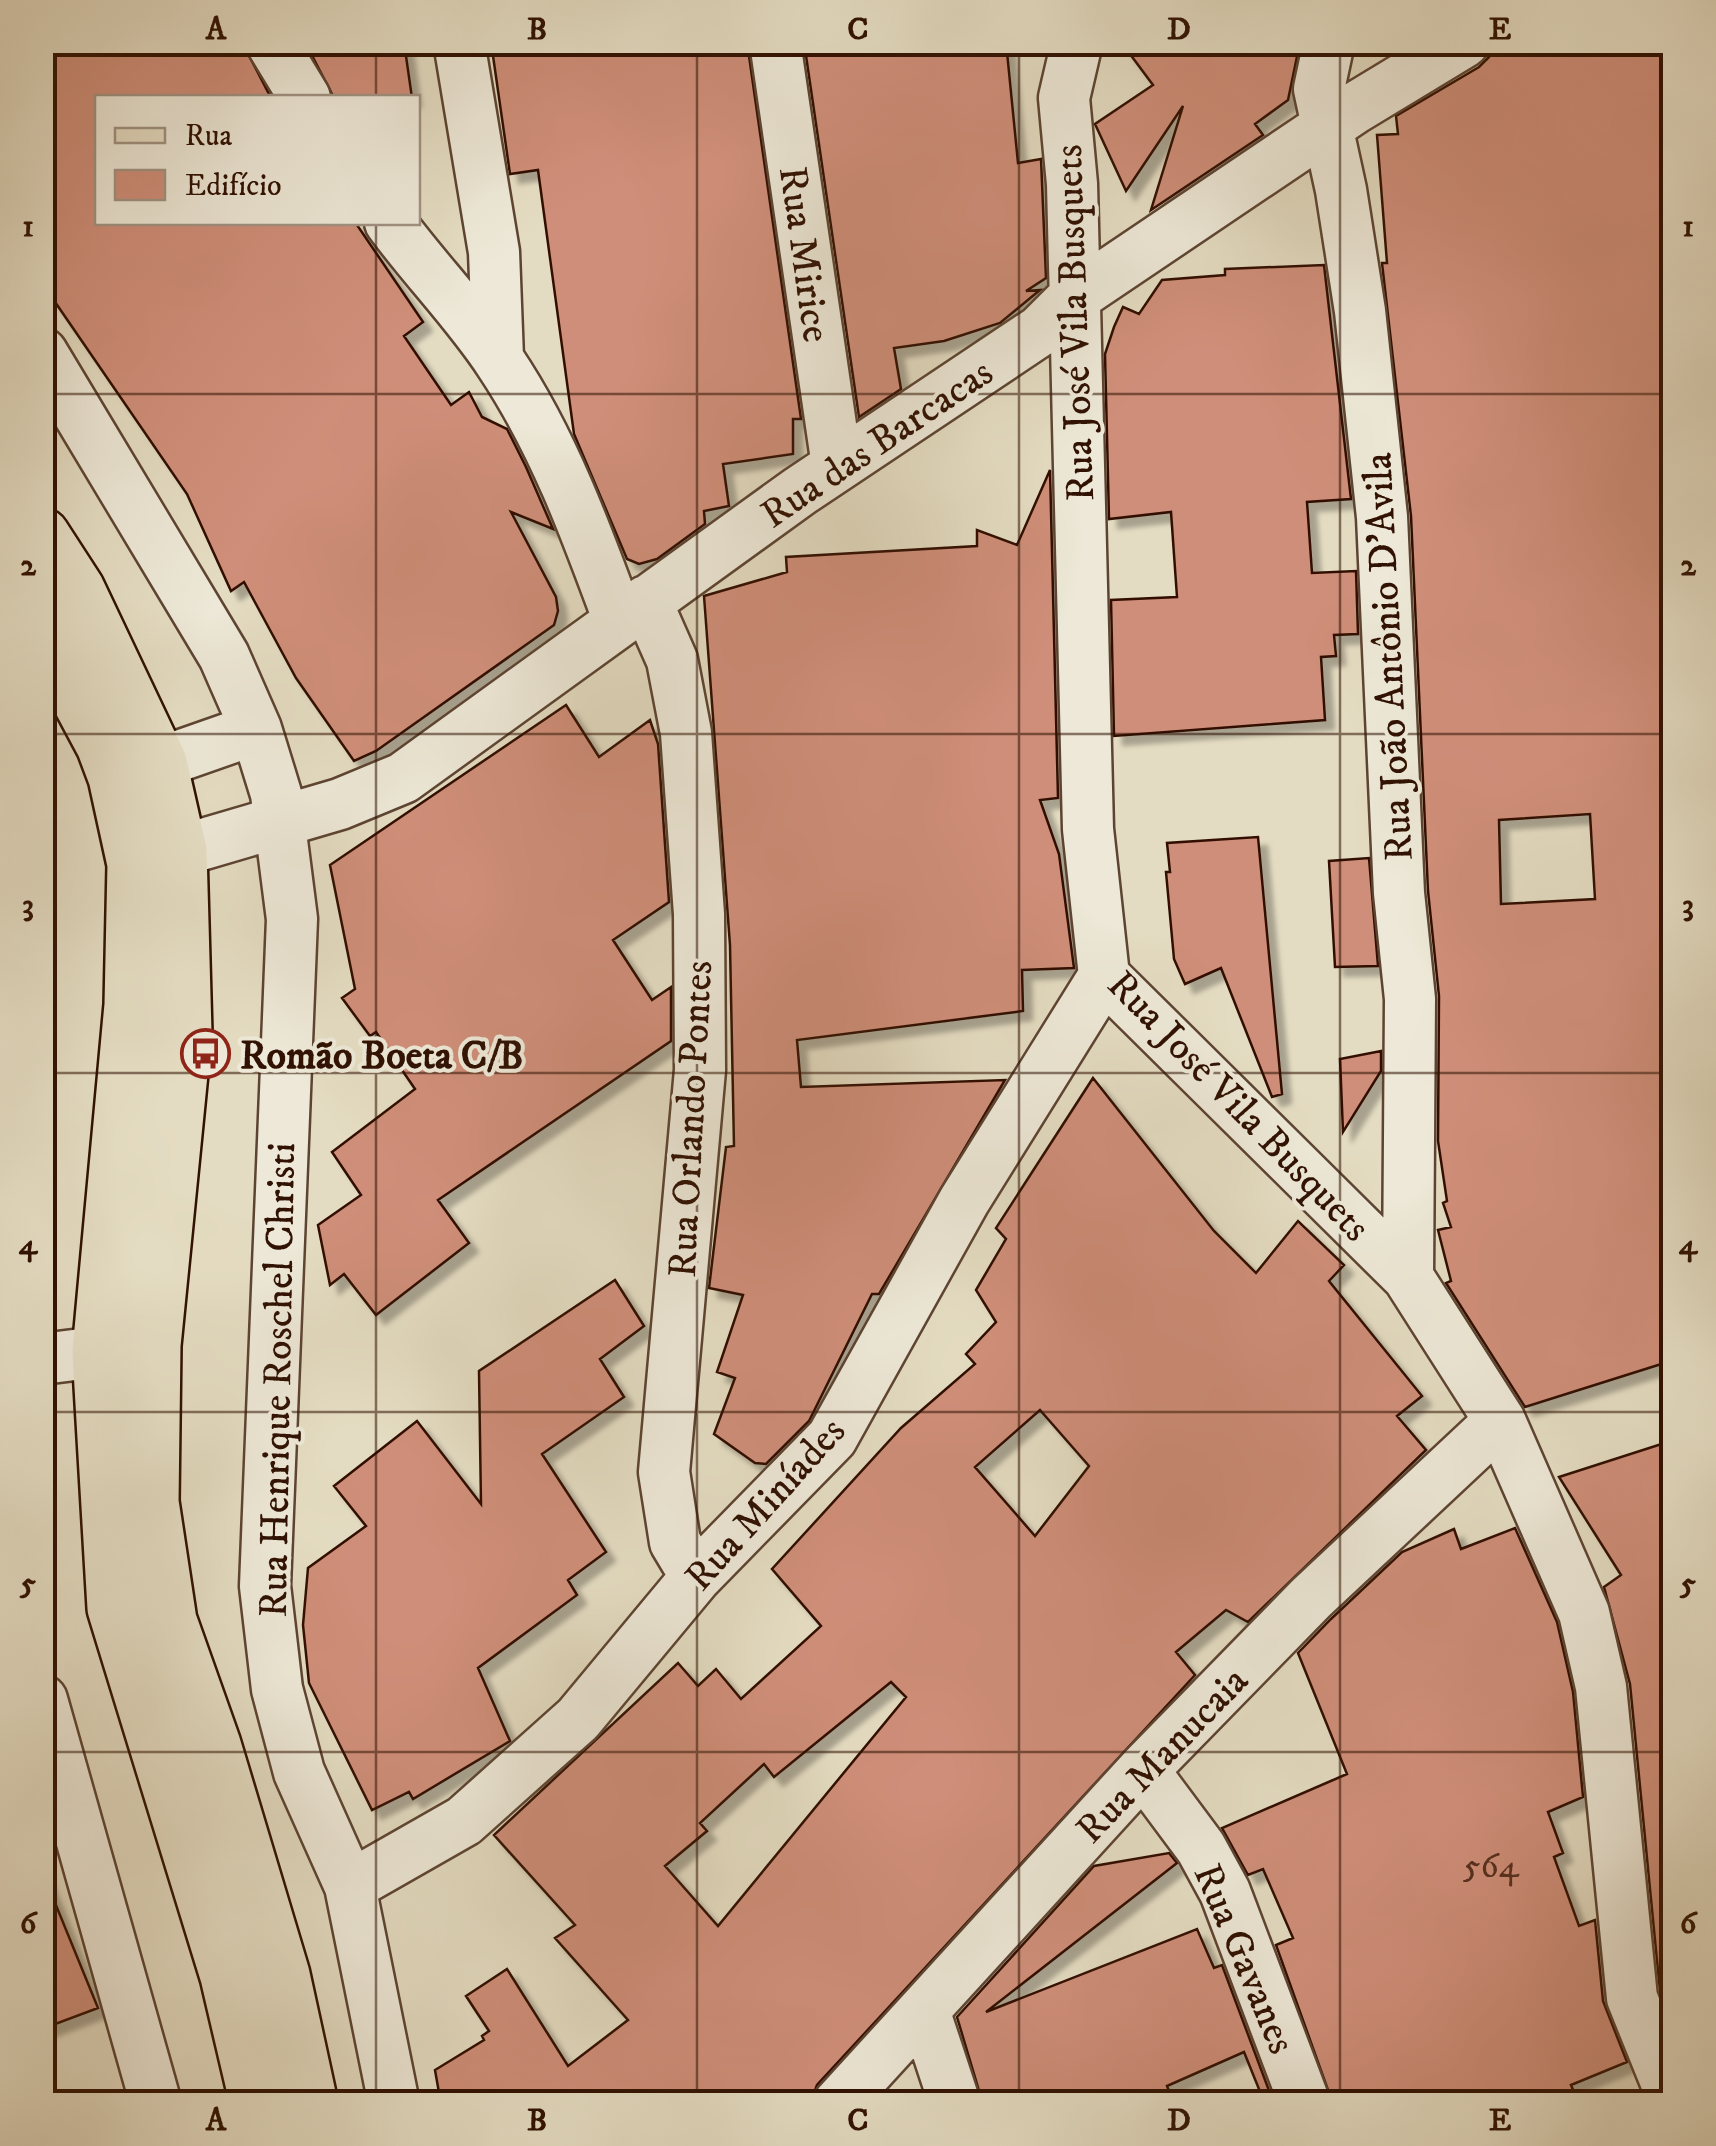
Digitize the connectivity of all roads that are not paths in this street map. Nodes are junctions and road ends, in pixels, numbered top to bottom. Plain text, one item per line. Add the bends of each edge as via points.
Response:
1 (271, 42) edge
2 (459, 42) edge
3 (774, 42) edge
4 (1078, 42) edge
5 (1329, 42) edge
6 (1464, 42) edge
7 (303, 95) edge
8 (1327, 129) junction
9 (392, 225) edge
10 (1074, 298) junction
11 (42, 353) edge
12 (498, 358) junction
13 (837, 466) junction
14 (42, 536) edge
15 (633, 611) junction
16 (42, 629) edge
17 (256, 729) junction
18 (138, 770) junction
19 (280, 819) junction
20 (157, 857) junction
21 (1104, 976) junction
22 (1408, 1278) junction
23 (153, 1345) junction
24 (100, 1352) junction
25 (42, 1359) edge
26 (1500, 1421) junction
27 (696, 1577) junction
28 (42, 1700) edge
29 (1142, 1770) junction
30 (350, 1886) junction
31 (924, 2010) junction
32 (1674, 2102) edge
33 (156, 2104) edge
34 (258, 2104) edge
35 (310, 2104) edge
36 (394, 2104) edge
37 (838, 2104) edge
38 (955, 2104) edge
39 (1305, 2104) edge

1 - 7 street
2 - 12 street via 494,252
3 - 13 street, Rua Mirice
4 - 10 street, Rua José Vila Busquets via 1064,98
5 - 8 street, Rua João Antônio D'Avila via 1319,89
6 - 8 street, Rua das Barcacas
8 - 10 street, Rua das Barcacas
8 - 22 street, Rua João Antônio D'Avila via 1360,311 1382,517 1410,999
9 - 12 street, Rua Orlando Pontes
10 - 13 street, Rua das Barcacas via 1041,330
10 - 21 street, Rua José Vila Busquets via 1088,829
11 - 17 street, Rua Henrique Roschel Christi via 188,590
12 - 15 street, Rua Orlando Pontes
13 - 15 street, Rua das Barcacas
14 - 18 main road via 77,590
15 - 19 street, Rua das Barcacas via 403,778
15 - 27 street, Rua Orlando Pontes via 672,660 686,733 699,914 700,1070 664,1472 675,1542
16 - 18 main road
17 - 18 street
17 - 19 street, Rua Henrique Roschel Christi
18 - 20 main road
19 - 20 street
19 - 30 street, Rua Henrique Roschel Christi via 292,919 265,1586 277,1689 299,1772
20 - 23 main road via 184,1033
20 - 24 main road via 132,1005
21 - 22 street, Rua José Vila Busquets
21 - 27 street, Rua Miníades via 964,1200 832,1438
22 - 26 street, Rua José Vila Busquets
23 - 24 street
23 - 35 main road via 150,1502 169,1620 282,1975
24 - 25 street
24 - 34 main road via 115,1608 228,1976
26 - 29 street, Rua Manucaia via 1310,1598
26 - 32 street, Rua José Vila Busquets via 1584,1613 1601,1687 1632,1998
27 - 30 street, Rua Miníades via 578,1719 464,1821
28 - 33 street
29 - 31 street, Rua Manucaia
29 - 39 street, Rua Gavanes via 1201,1848 1224,1892
30 - 36 street, Rua Henrique Roschel Christi
31 - 37 street, Rua Manucaia
31 - 38 street

